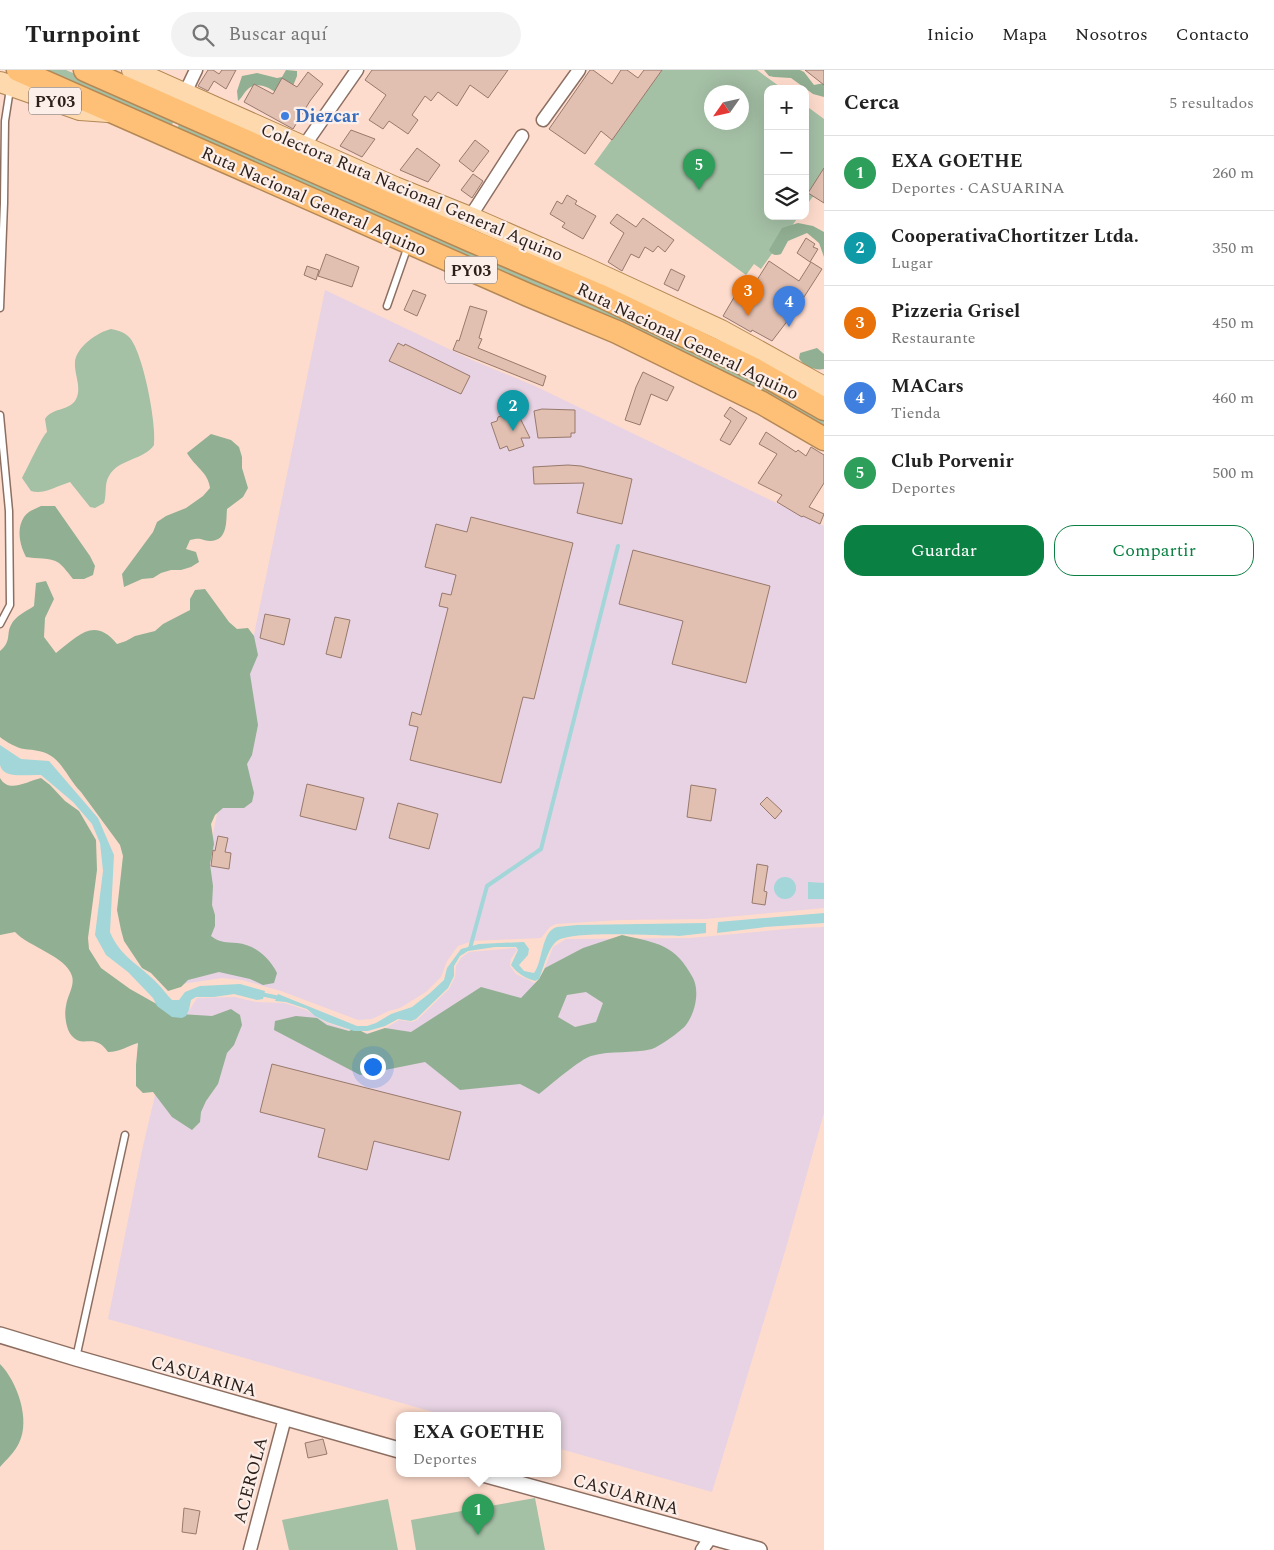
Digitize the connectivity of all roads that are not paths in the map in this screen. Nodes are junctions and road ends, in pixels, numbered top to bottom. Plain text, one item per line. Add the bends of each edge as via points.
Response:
1 (85, 70) edge
2 (132, 70) edge
3 (196, 70) edge
4 (357, 70) edge
5 (579, 70) edge
6 (10, 79) edge
7 (185, 93) junction
8 (543, 120) dead end
9 (522, 136) dead end
10 (304, 146) junction
11 (395, 187) junction
12 (470, 217) junction
13 (409, 242) junction
14 (599, 295) junction
15 (387, 306) dead end
16 (0, 308) edge
17 (824, 387) edge
18 (824, 409) edge
19 (0, 415) edge
20 (824, 439) edge
21 (0, 624) edge
22 (125, 1135) dead end
23 (0, 1335) edge
24 (76, 1358) junction
25 (285, 1418) junction
26 (396, 1449) edge
27 (493, 1477) edge
28 (706, 1544) edge
29 (250, 1550) edge
30 (758, 1550) edge

1 - 14 highway, Ruta Nacional General Aquino / PY03
2 - 7 main road, Colectora Ruta Nacional General Aquino / PY03
3 - 7 street
4 - 10 street
5 - 8 street
6 - 13 highway, Ruta Nacional General Aquino / PY03 via 112,113
6 - 16 lane via 5,121
7 - 10 main road, Colectora Ruta Nacional General Aquino / PY03
9 - 12 street
10 - 11 main road, Colectora Ruta Nacional General Aquino / PY03
11 - 12 main road, Colectora Ruta Nacional General Aquino / PY03
11 - 14 main road
12 - 17 main road, Colectora Ruta Nacional General Aquino / PY03 via 721,330
13 - 15 lane
13 - 20 highway, Ruta Nacional General Aquino / PY03 via 618,332 762,403
14 - 18 highway, Ruta Nacional General Aquino / PY03 via 754,370
19 - 21 lane via 9,511 10,595 10,605
22 - 24 lane
23 - 24 street, CASUARINA
24 - 25 street, CASUARINA
25 - 26 street, CASUARINA
25 - 29 street, ACEROLA
27 - 28 street, CASUARINA
28 - 30 street, CASUARINA

